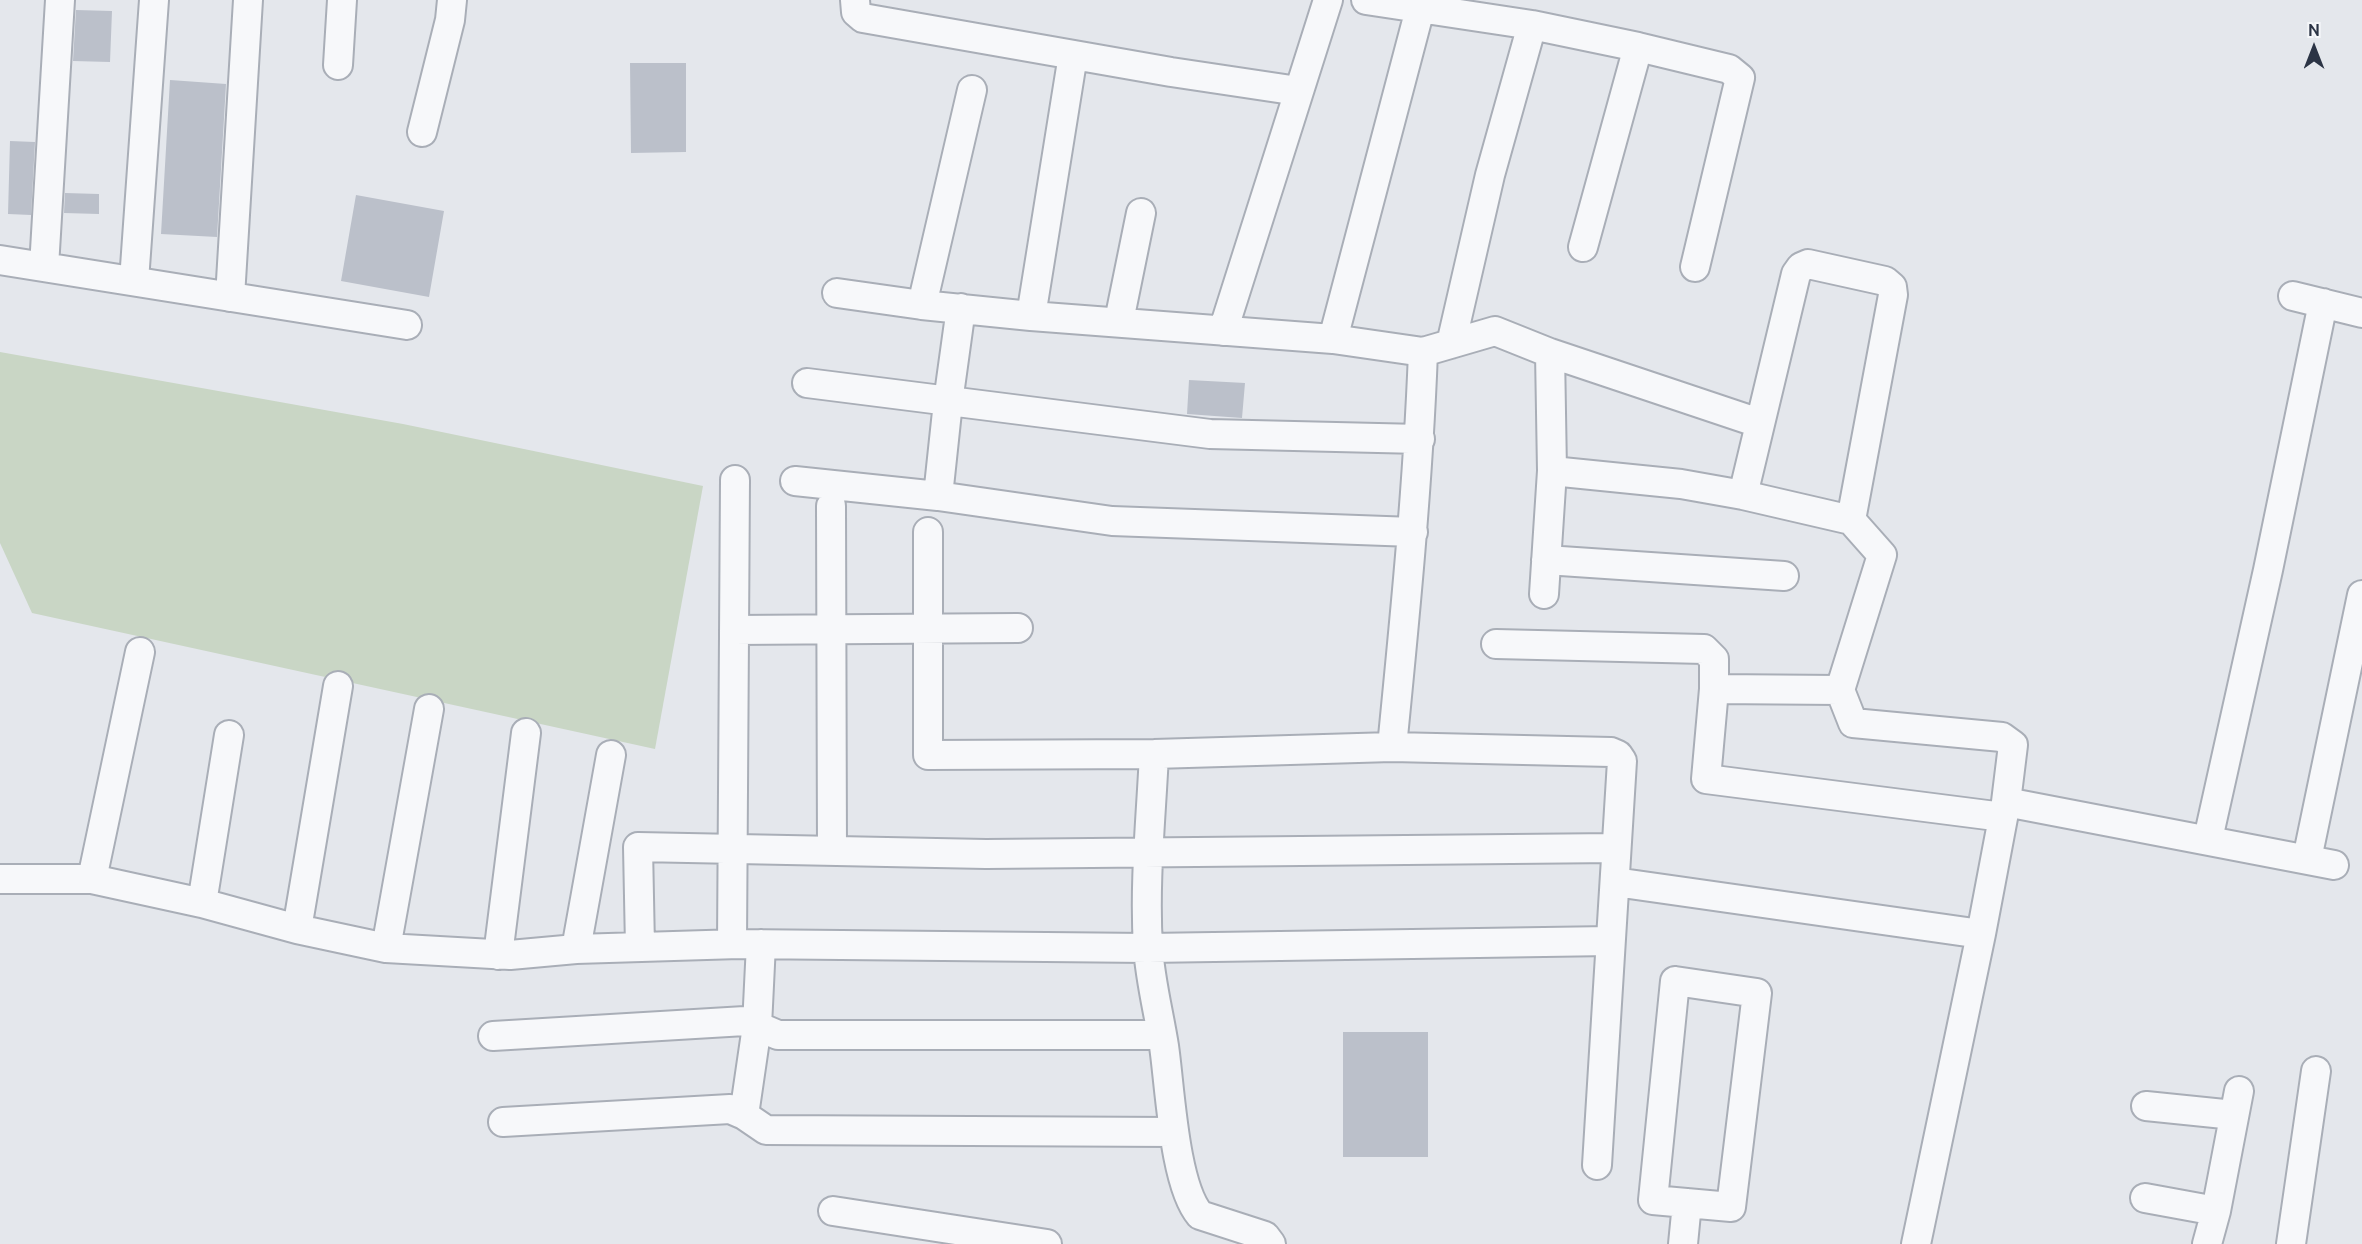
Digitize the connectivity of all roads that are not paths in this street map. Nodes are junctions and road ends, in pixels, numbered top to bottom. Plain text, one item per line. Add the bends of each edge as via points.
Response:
1 (60, 0) edge
2 (154, 0) edge
3 (248, 0) edge
4 (342, 0) edge
5 (452, 0) edge
6 (855, 0) edge
7 (1328, 0) edge
8 (1366, 0) edge
9 (1420, 9) junction
10 (1532, 25) junction
11 (1638, 47) junction
12 (1073, 55) junction
13 (338, 65) dead end
14 (972, 90) dead end
15 (1298, 91) junction
16 (422, 132) dead end
17 (1141, 213) dead end
18 (1583, 247) dead end
19 (0, 261) edge
20 (44, 267) junction
21 (1695, 267) dead end
22 (134, 281) junction
23 (837, 293) dead end
24 (2293, 296) dead end
25 (230, 297) junction
26 (2323, 303) junction
27 (922, 305) junction
28 (961, 308) junction
29 (2362, 313) edge
30 (1031, 315) junction
31 (1119, 321) junction
32 (407, 325) dead end
33 (1223, 331) junction
34 (1333, 339) junction
35 (1451, 344) junction
36 (1423, 352) junction
37 (1550, 353) junction
38 (807, 383) dead end
39 (948, 402) junction
40 (1759, 423) junction
41 (1420, 439) junction
42 (1552, 471) junction
43 (735, 480) dead end
44 (795, 481) dead end
45 (1743, 495) junction
46 (938, 496) junction
47 (831, 506) dead end
48 (1851, 520) junction
49 (928, 532) dead end
50 (1413, 532) junction
51 (1546, 560) junction
52 (1784, 576) dead end
53 (1544, 594) dead end
54 (2362, 595) edge
55 (928, 628) junction
56 (1018, 628) dead end
57 (831, 629) junction
58 (734, 630) junction
59 (1496, 644) dead end
60 (140, 652) dead end
61 (338, 686) dead end
62 (1714, 689) junction
63 (1840, 690) junction
64 (429, 709) dead end
65 (526, 733) dead end
66 (229, 735) dead end
67 (1392, 747) junction
68 (1154, 754) junction
69 (611, 755) dead end
70 (2005, 810) junction
71 (2208, 839) junction
72 (1616, 848) junction
73 (733, 849) junction
74 (832, 850) junction
75 (1149, 852) junction
76 (0, 879) edge
77 (92, 879) junction
78 (1615, 882) junction
79 (202, 903) junction
80 (297, 929) junction
81 (1981, 934) junction
82 (1610, 941) junction
83 (732, 944) junction
84 (762, 944) junction
85 (640, 947) junction
86 (386, 948) junction
87 (1148, 948) junction
88 (576, 949) junction
89 (498, 954) junction
90 (757, 1026) junction
91 (1162, 1035) junction
92 (494, 1036) dead end
93 (2316, 1071) dead end
94 (2146, 1106) dead end
95 (744, 1115) junction
96 (503, 1122) dead end
97 (1174, 1132) junction
98 (1597, 1166) dead end
99 (2145, 1198) dead end
100 (1687, 1203) junction
101 (833, 1210) dead end
102 (2216, 1210) junction
103 (1047, 1244) edge
104 (1270, 1244) edge
105 (1683, 1244) edge
106 (1916, 1244) edge
107 (2207, 1244) edge
108 (2291, 1244) edge

1 - 20 street
2 - 22 street
3 - 25 street
4 - 13 street
5 - 16 street
6 - 12 street via 856,12 863,18
7 - 15 street
8 - 9 street
9 - 10 street
9 - 34 street
10 - 11 street
10 - 35 street via 1490,175
11 - 18 street
11 - 21 street via 1729,69 1740,78
12 - 15 street
12 - 30 street
14 - 27 street
15 - 33 street
17 - 31 street
19 - 20 street
20 - 22 street
22 - 25 street
23 - 27 street
24 - 26 street
25 - 32 street
26 - 29 street
26 - 71 street
27 - 28 street
28 - 30 street
28 - 39 street
30 - 31 street
31 - 33 street
33 - 34 street
34 - 36 street
35 - 36 street
35 - 37 street via 1495,331
36 - 41 street
37 - 40 street
37 - 42 street
38 - 39 street
39 - 41 street via 1210,434
39 - 46 street
40 - 45 street
40 - 48 street via 1800,267 1808,264 1884,281 1892,287
41 - 50 street
42 - 45 street via 1681,484
42 - 51 street
43 - 58 street
44 - 46 street
45 - 48 street
46 - 50 street via 1112,521
47 - 57 street
48 - 63 street via 1882,555
49 - 55 street
50 - 67 street
51 - 52 street
51 - 53 street
54 - 71 street via 2320,862
55 - 56 street
55 - 57 street
55 - 68 street via 928,755
57 - 58 street
57 - 74 street
58 - 73 street
59 - 62 street via 1704,649 1714,659
60 - 77 street
61 - 80 street
62 - 63 street
62 - 70 street via 1706,779
63 - 70 street via 1853,723 2002,737 2013,745
64 - 86 street
65 - 89 street
66 - 79 street
67 - 68 street
67 - 72 street via 1618,755 1622,761
68 - 75 street
69 - 88 street
70 - 71 street
70 - 81 street
72 - 75 street
72 - 78 street
73 - 74 street
73 - 83 street
73 - 85 street via 638,847
74 - 75 street via 986,854
75 - 87 street
76 - 77 street
77 - 79 street
78 - 81 street
78 - 82 street
79 - 80 street
80 - 86 street
81 - 106 street
82 - 87 street
82 - 98 street
83 - 84 street
83 - 85 street
84 - 87 street
84 - 90 street
85 - 88 street
86 - 89 street
87 - 91 street
88 - 89 street
90 - 91 street via 778,1035
90 - 92 street via 746,1021
90 - 95 street
91 - 97 street
93 - 108 street
94 - 102 street via 2237,1103
95 - 96 street via 730,1109
95 - 97 street via 766,1130
97 - 104 street via 1193,1207 1200,1215 1265,1236
99 - 102 street
100 - 100 street via 1653,1200 1676,981 1757,993 1731,1207
100 - 105 street
101 - 103 street
102 - 107 street

